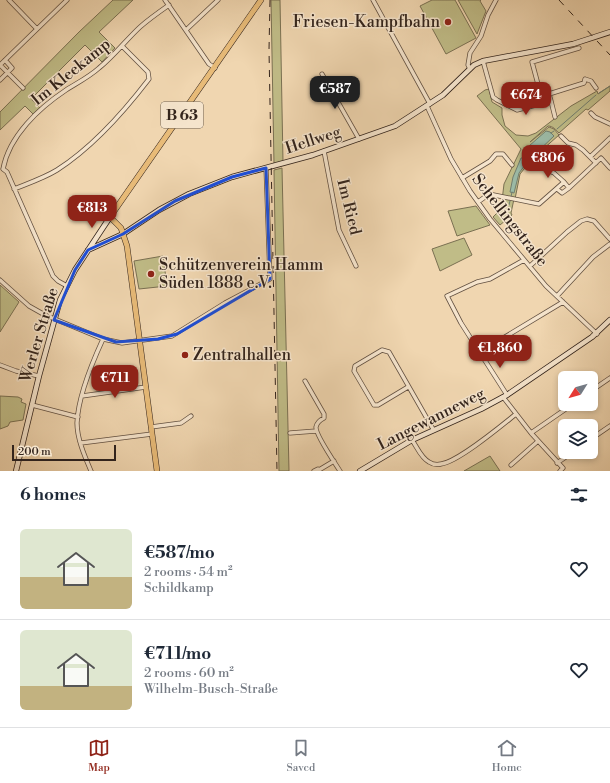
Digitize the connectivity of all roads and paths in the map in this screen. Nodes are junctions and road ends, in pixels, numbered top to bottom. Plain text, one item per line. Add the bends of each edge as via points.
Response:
1 (9, 0) edge
2 (67, 0) edge
3 (165, 0) edge
4 (218, 0) edge
5 (261, 0) edge
6 (373, 0) edge
7 (496, 0) edge
8 (169, 5) junction
9 (37, 29) junction
10 (186, 30) junction
11 (610, 32) edge
12 (122, 46) junction
13 (579, 48) dead end
14 (5, 60) junction
15 (483, 61) junction
16 (0, 65) edge
17 (215, 68) junction
18 (470, 69) junction
19 (8, 72) junction
20 (322, 74) dead end
21 (0, 80) edge
22 (23, 88) dead end
23 (596, 88) dead end
24 (549, 94) junction
25 (541, 96) junction
26 (551, 101) junction
27 (543, 103) junction
28 (428, 105) junction
29 (591, 113) dead end
30 (555, 117) dead end
31 (610, 124) edge
32 (562, 136) dead end
33 (610, 138) edge
34 (359, 139) junction
35 (324, 151) junction
36 (595, 152) junction
37 (590, 157) junction
38 (601, 158) junction
39 (596, 163) junction
40 (512, 166) dead end
41 (540, 166) dead end
42 (266, 168) junction
43 (610, 168) edge
44 (2, 169) edge
45 (462, 178) junction
46 (564, 182) junction
47 (557, 188) junction
48 (569, 188) junction
49 (14, 189) junction
50 (478, 202) junction
51 (110, 217) junction
52 (123, 234) junction
53 (610, 239) edge
54 (610, 244) edge
55 (88, 250) junction
56 (524, 260) junction
57 (356, 266) dead end
58 (530, 266) junction
59 (0, 280) edge
60 (67, 286) junction
61 (557, 296) junction
62 (563, 302) junction
63 (54, 320) junction
64 (610, 320) edge
65 (597, 334) junction
66 (103, 339) junction
67 (140, 341) junction
68 (480, 352) junction
69 (0, 365) edge
70 (39, 376) junction
71 (610, 378) edge
72 (305, 381) dead end
73 (598, 386) edge
74 (146, 387) junction
75 (408, 387) junction
76 (82, 396) junction
77 (505, 396) junction
78 (32, 405) junction
79 (563, 411) edge
80 (516, 414) junction
81 (191, 416) dead end
82 (78, 417) junction
83 (610, 426) edge
84 (151, 427) junction
85 (433, 429) junction
86 (316, 431) junction
87 (290, 433) dead end
88 (152, 434) junction
89 (530, 434) junction
90 (598, 434) edge
91 (412, 440) junction
92 (81, 442) junction
93 (537, 442) junction
94 (563, 459) edge
95 (334, 461) junction
96 (557, 463) junction
97 (510, 465) dead end
98 (561, 470) edge
99 (16, 471) edge
100 (91, 471) edge
101 (157, 471) edge
102 (314, 471) edge
103 (340, 471) edge
104 (360, 471) edge

1 - 9 street
2 - 9 street
3 - 8 street
4 - 10 street
5 - 17 main road, Werler Straße / B 63
6 - 28 street, Schellingstraße
7 - 18 street via 481,36 470,53
8 - 10 street
8 - 12 street, Im Kleekamp via 139,28
9 - 14 street
10 - 17 street via 209,64
11 - 15 street, Hellweg via 573,44
12 - 44 street, Im Kleekamp via 96,71 64,92 29,122 12,144
12 - 49 street via 148,72 149,79 121,114 87,147 54,171
13 - 25 street via 532,62
14 - 16 street
14 - 19 street via 12,68
15 - 18 street, Hellweg
15 - 27 street via 496,100 517,110
16 - 19 street
17 - 51 main road, Werler Straße / B 63
18 - 28 street, Hellweg via 450,89
19 - 21 street
19 - 22 street
20 - 34 street
23 - 24 street via 591,81 584,79 584,84
24 - 25 street
24 - 26 street
25 - 27 street
26 - 27 street
26 - 30 street
28 - 34 street, Hellweg via 395,126
28 - 45 street, Schellingstraße
29 - 31 street via 595,118
32 - 37 street
33 - 36 street
34 - 35 street, Hellweg
35 - 42 street, Hellweg
35 - 57 street, Im Ried via 339,230
36 - 37 street
36 - 38 street
37 - 39 street
38 - 39 street
38 - 43 street
39 - 48 street
40 - 45 street via 503,154 496,154 490,161
41 - 46 street via 554,172
42 - 52 street, Hellweg via 189,194
42 - 67 street via 270,279 172,336
44 - 49 street via 7,172
45 - 50 street, Schellingstraße
46 - 47 street
46 - 48 street
47 - 48 street via 562,194
47 - 50 street via 540,204 489,194
49 - 60 street via 53,276
50 - 56 street, Schellingstraße
51 - 52 main road
51 - 55 street, Werler Straße
52 - 55 street, Hellweg
52 - 67 main road
53 - 58 street via 594,221 583,220
54 - 61 street via 593,257
55 - 60 street, Werler Straße
56 - 58 street, Schellingstraße
56 - 68 street via 490,279 447,296
58 - 61 street, Schellingstraße
59 - 63 street via 29,306
60 - 63 street, Werler Straße
61 - 62 street, Schellingstraße
62 - 65 street, Schellingstraße
62 - 68 street
63 - 66 street
63 - 70 street, Werler Straße
64 - 65 street, Langewanneweg
65 - 77 street, Langewanneweg
66 - 67 street via 122,343
66 - 76 street
67 - 74 main road
68 - 77 street
69 - 70 street
70 - 78 street, Werler Straße
71 - 73 street
72 - 86 street via 324,414 324,418 318,422
74 - 76 street
74 - 84 main road
75 - 75 street via 387,351 382,350 354,368 373,404 378,405
75 - 85 street
76 - 82 street
77 - 80 street
77 - 85 street, Langewanneweg
78 - 82 street
78 - 99 street, Werler Straße
79 - 89 street
80 - 89 street
80 - 91 street via 473,446 442,464 426,460
81 - 84 street via 181,423
82 - 92 street
83 - 90 street
84 - 88 main road
85 - 91 street, Langewanneweg
86 - 87 street
86 - 95 street
88 - 92 street
88 - 101 main road
89 - 93 street
91 - 104 street, Langewanneweg
92 - 100 street
93 - 96 street
93 - 97 street
94 - 96 street
95 - 102 street
95 - 103 street
96 - 98 street

